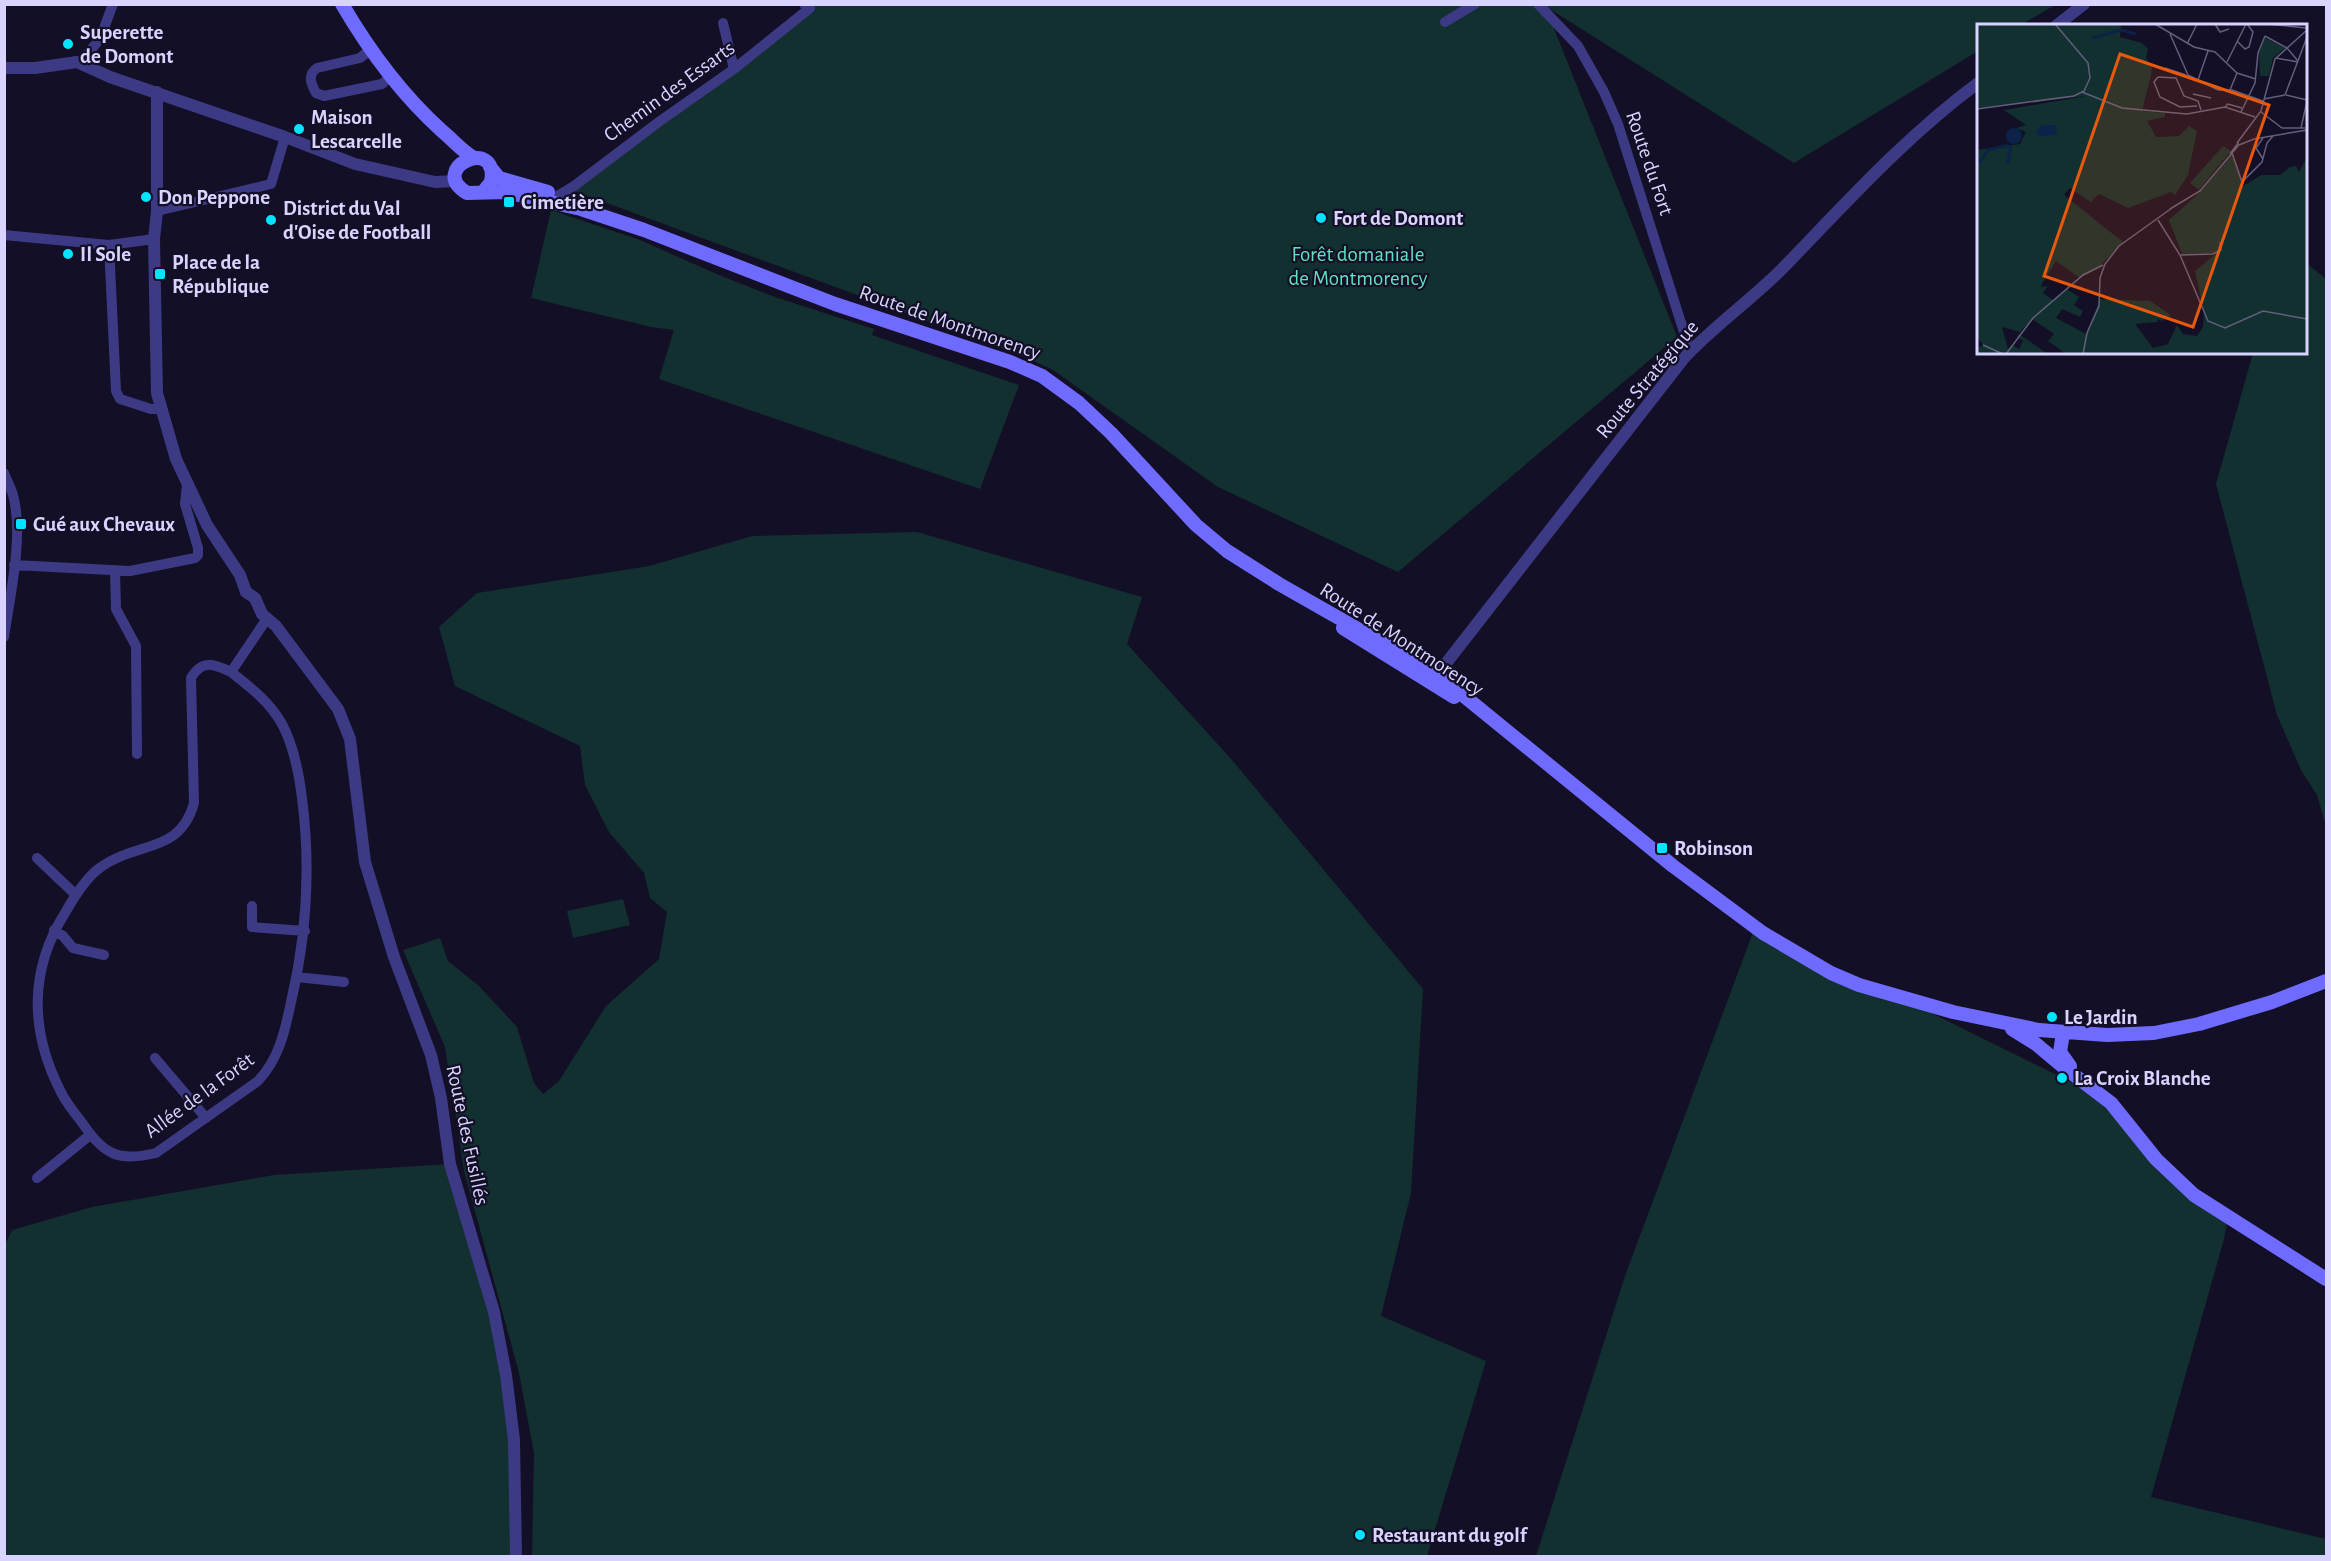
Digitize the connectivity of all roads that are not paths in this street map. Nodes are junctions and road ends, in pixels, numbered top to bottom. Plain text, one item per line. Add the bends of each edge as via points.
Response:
1 (113, 4) edge
2 (342, 4) edge
3 (1475, 4) edge
4 (1538, 4) edge
5 (2084, 4) edge
6 (807, 6) edge
7 (1445, 22) dead end
8 (723, 23) dead end
9 (2059, 24) edge
10 (370, 50) junction
11 (82, 64) junction
12 (4, 68) edge
13 (734, 69) junction
14 (390, 77) junction
15 (1977, 84) edge
16 (157, 92) junction
17 (285, 137) junction
18 (453, 141) junction
19 (474, 158) junction
20 (459, 165) junction
21 (489, 166) junction
22 (456, 181) junction
23 (483, 192) junction
24 (554, 198) junction
25 (157, 211) junction
26 (4, 235) edge
27 (154, 239) junction
28 (109, 245) junction
29 (1690, 351) junction
30 (160, 409) junction
31 (4, 473) edge
32 (187, 485) junction
33 (14, 565) junction
34 (115, 571) junction
35 (266, 620) junction
36 (4, 637) edge
37 (231, 672) junction
38 (1434, 678) junction
39 (136, 754) dead end
40 (37, 858) dead end
41 (76, 895) junction
42 (252, 906) dead end
43 (54, 930) junction
44 (305, 931) junction
45 (104, 955) dead end
46 (297, 977) junction
47 (344, 981) dead end
48 (2326, 981) edge
49 (1990, 1020) junction
50 (2060, 1033) junction
51 (2048, 1054) junction
52 (155, 1058) dead end
53 (2084, 1080) junction
54 (206, 1118) junction
55 (90, 1134) junction
56 (38, 1178) dead end
57 (2326, 1279) edge
58 (516, 1557) edge

1 - 11 street via 100,39
2 - 10 main road
3 - 7 street
4 - 29 street, Route du Fort via 1578,46 1604,92 1618,124
5 - 9 street
6 - 13 street, Chemin des Essarts
8 - 13 street
10 - 14 main road
10 - 14 street via 360,58 311,73 316,93 324,96 382,84
11 - 12 street
11 - 16 street
13 - 24 street, Chemin des Essarts
14 - 18 main road
15 - 29 street, Route Stratégique via 1914,135 1781,270
16 - 17 street
16 - 25 street, Route des Fusillés
17 - 22 street via 355,164 435,182
17 - 25 street via 271,184
18 - 19 main road
18 - 20 main road via 459,150
19 - 20 main road
19 - 21 main road
20 - 22 main road
21 - 23 main road via 491,182
21 - 24 main road, Route de Montmorency via 499,178
22 - 23 main road via 467,193
23 - 24 main road, Route de Montmorency
24 - 38 main road, Route de Montmorency via 835,304 1042,376 1111,433 1204,532 1227,550
25 - 27 street, Route des Fusillés
26 - 28 street
27 - 28 street
27 - 30 street, Route des Fusillés
28 - 30 street via 116,391 120,399
29 - 38 street, Route Stratégique
30 - 32 street, Route des Fusillés
31 - 33 street via 16,511
32 - 34 street via 185,504 198,555 189,561
32 - 35 street, Route des Fusillés via 207,525 240,575 243,587 255,598
33 - 34 street
33 - 36 street
34 - 39 street via 116,609 136,646
35 - 37 street
35 - 58 street, Route des Fusillés via 276,626 338,709 350,739 365,862 394,957 431,1055 450,1164 494,1312 514,1440
37 - 41 street, Allée de la Forêt via 215,664 205,665 196,669 191,678 194,803 183,828 170,838 118,856 100,868
37 - 44 street, Allée de la Forêt via 272,709 283,724 293,751 306,830
38 - 49 main road, Route de Montmorency via 1733,912 1802,958 1859,985
40 - 41 street
41 - 43 street, Allée de la Forêt
42 - 44 street via 252,927
43 - 45 street via 73,948
43 - 55 street, Allée de la Forêt via 38,982 42,1044 61,1093
44 - 46 street, Allée de la Forêt
46 - 47 street
46 - 54 street, Allée de la Forêt via 279,1050 269,1070
48 - 50 main road via 2272,1002 2165,1031 2118,1035
49 - 50 main road
49 - 51 main road via 2025,1036
50 - 51 main road via 2045,1037
50 - 53 main road via 2061,1055
51 - 53 main road
52 - 54 street
53 - 57 main road via 2119,1110 2182,1186
54 - 55 street, Allée de la Forêt via 156,1153 138,1157 123,1158 105,1149
55 - 56 street

